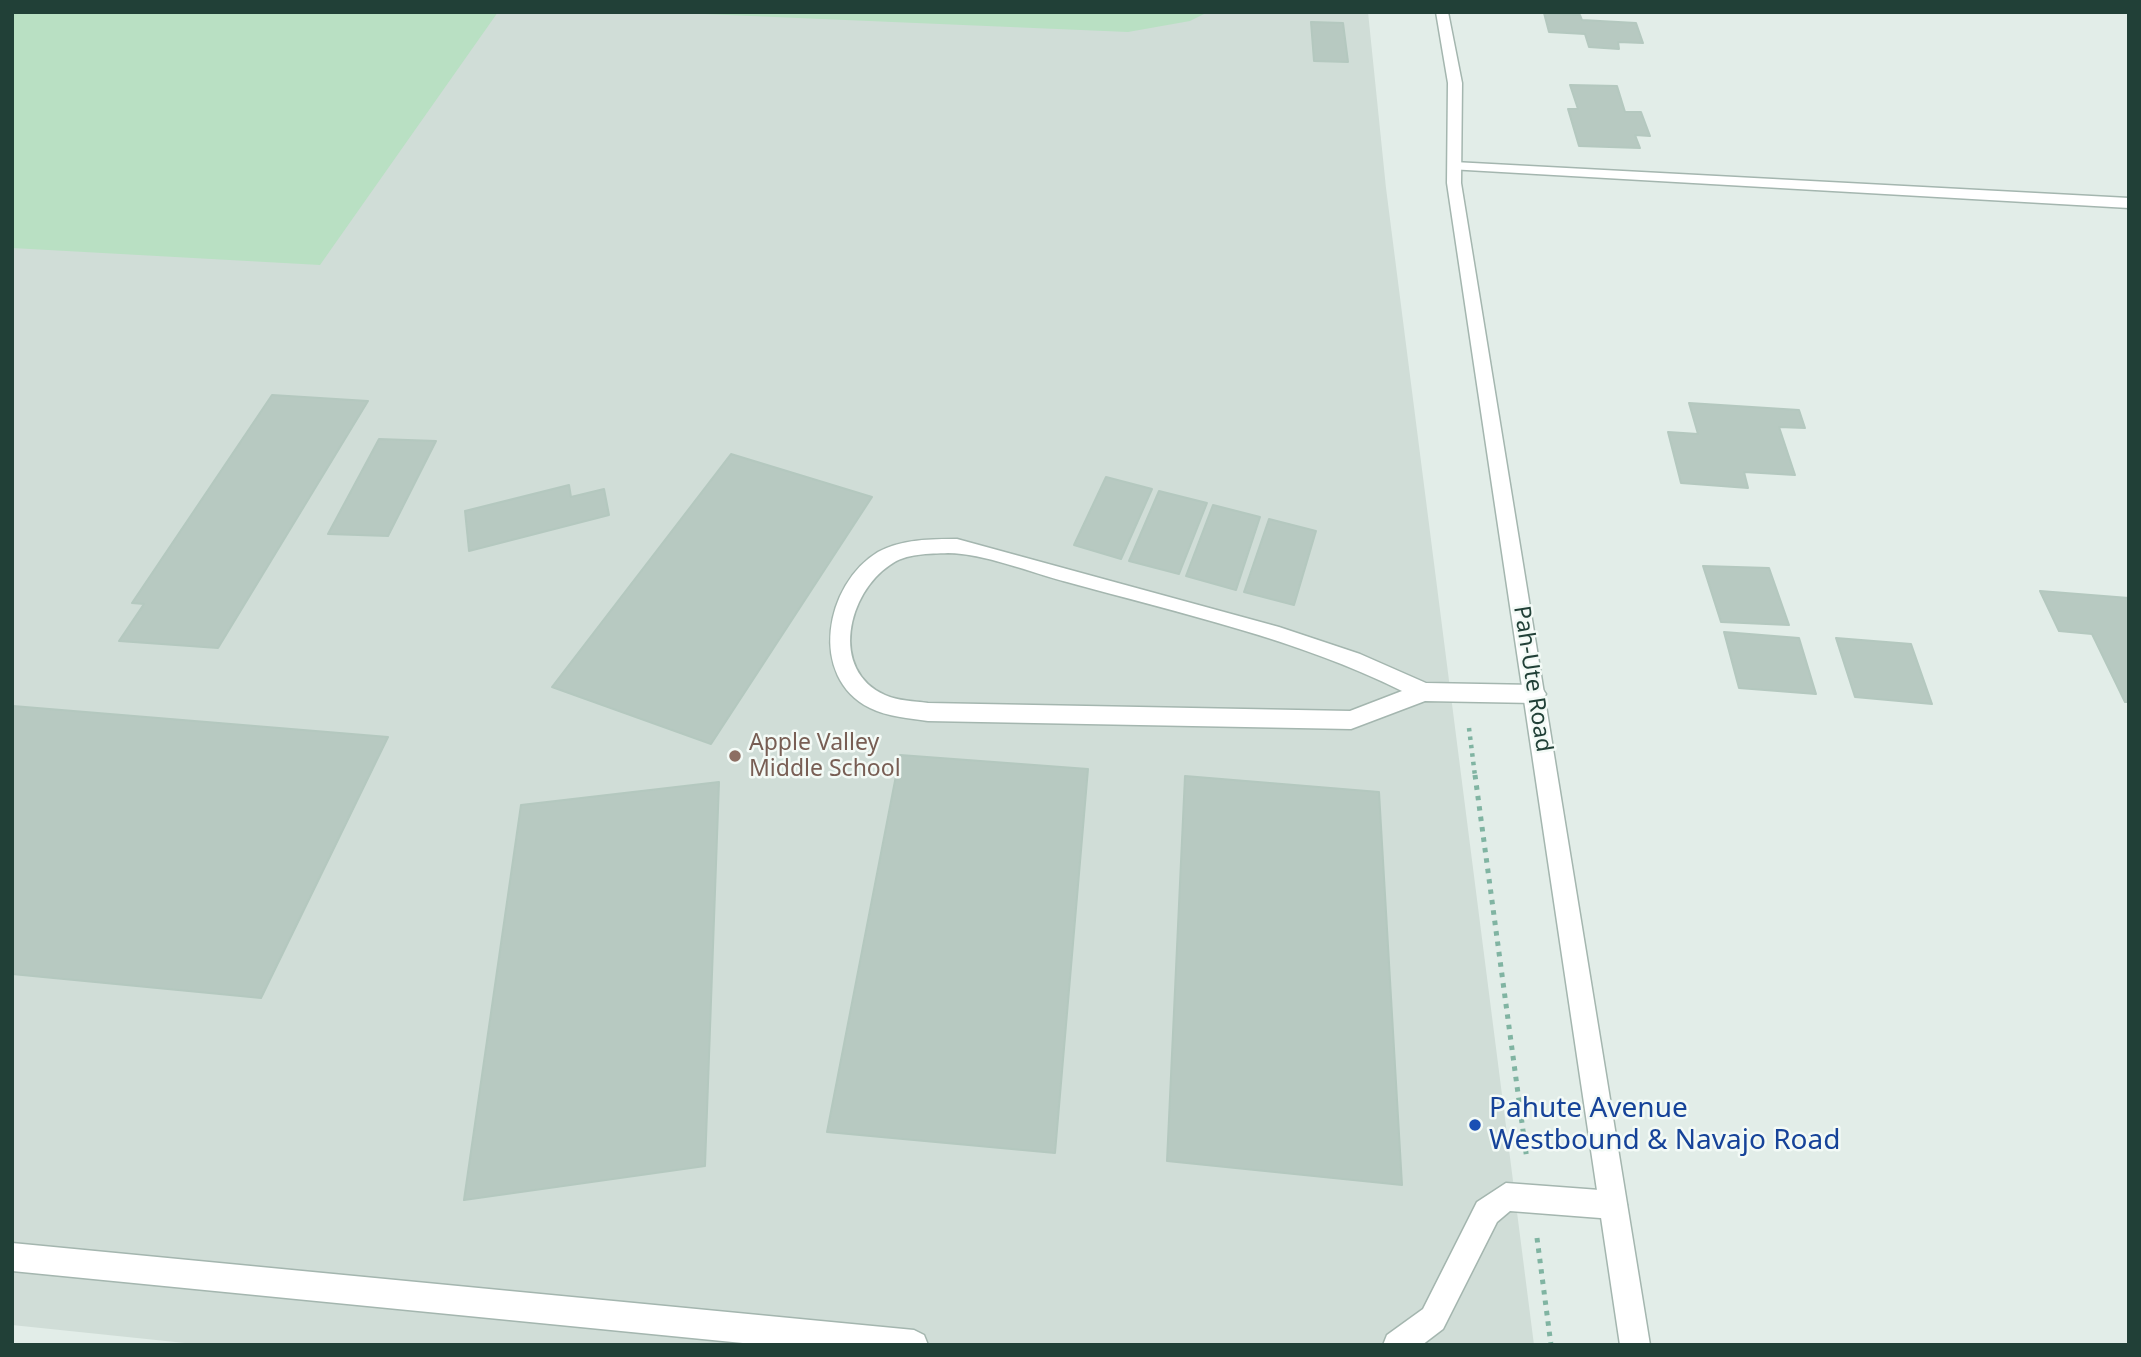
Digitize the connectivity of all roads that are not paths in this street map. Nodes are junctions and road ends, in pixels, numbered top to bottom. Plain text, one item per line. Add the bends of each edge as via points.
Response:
1 (1442, 12) edge
2 (1454, 166) junction
3 (2129, 203) edge
4 (1424, 692) junction
5 (1535, 695) junction
6 (1613, 1206) junction
7 (12, 1257) edge
8 (914, 1345) edge
9 (1397, 1345) edge
10 (1635, 1345) edge

1 - 2 street, Pah-Ute Road via 1455,83
2 - 3 street
2 - 5 street, Pah-Ute Road
4 - 4 street via 1381,669 1267,632 1111,585 957,546 922,547 884,558 851,589 837,626 846,676 876,702 929,712 1351,720
4 - 5 street
5 - 6 street, Pah-Ute Road
6 - 9 street via 1506,1196 1488,1212 1433,1319
6 - 10 street, Pah-Ute Road
7 - 8 street

